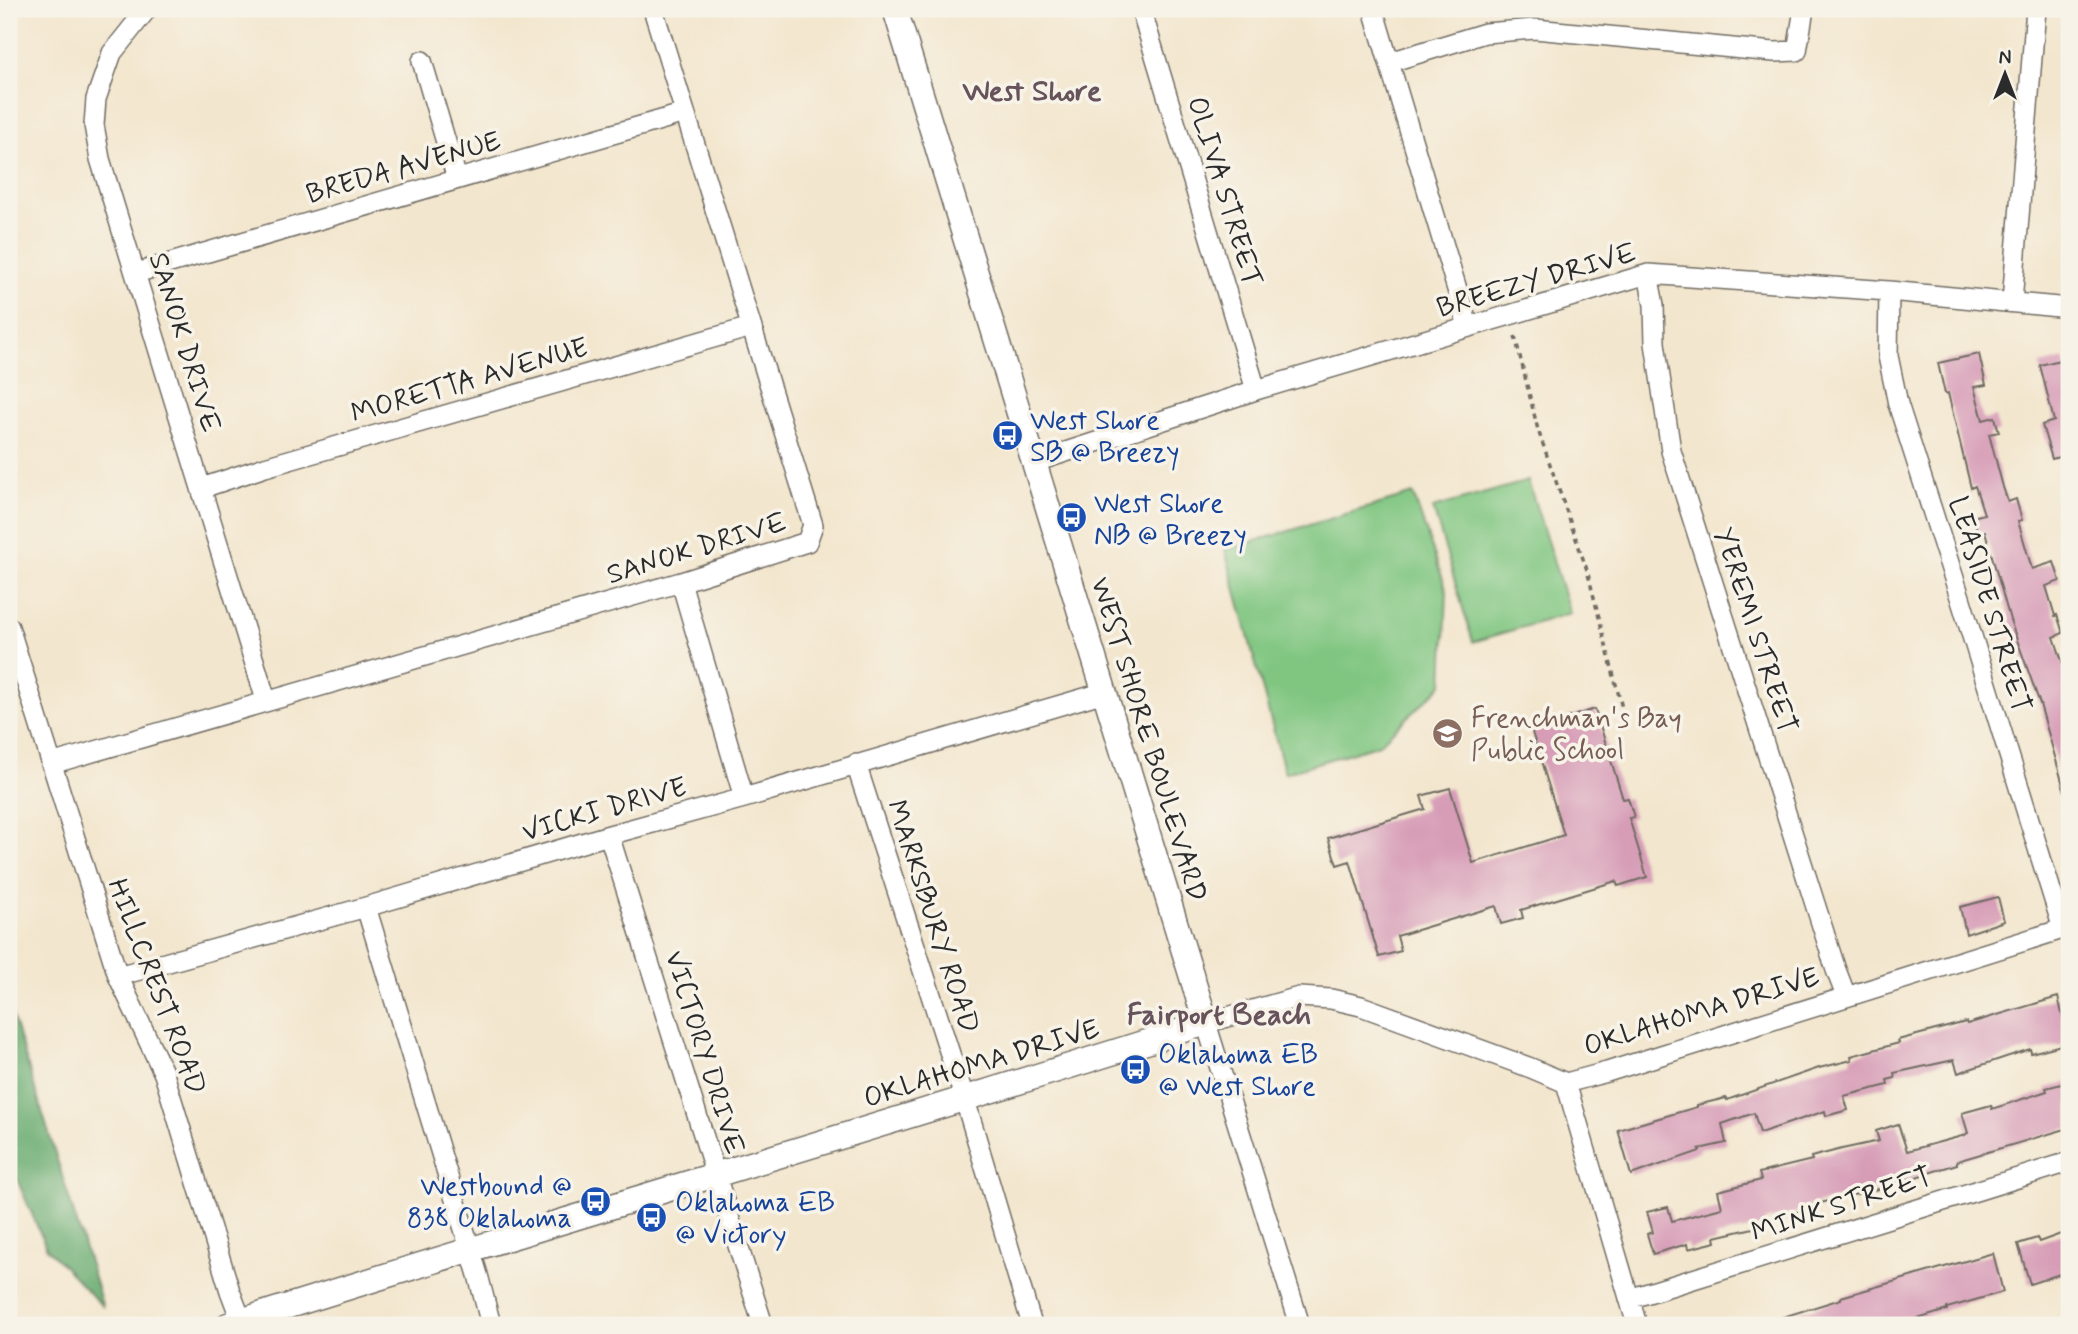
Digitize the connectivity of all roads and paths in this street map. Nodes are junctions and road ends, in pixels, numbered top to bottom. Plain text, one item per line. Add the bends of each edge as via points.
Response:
1 (147, 9) edge
2 (653, 9) edge
3 (895, 9) edge
4 (1141, 9) edge
5 (1373, 9) edge
6 (1804, 9) edge
7 (2036, 9) edge
8 (422, 61) dead end
9 (1390, 62) junction
10 (685, 113) junction
11 (457, 179) junction
12 (136, 273) junction
13 (1648, 274) junction
14 (1889, 291) junction
15 (2011, 302) junction
16 (2069, 308) edge
17 (1468, 326) junction
18 (751, 327) junction
19 (1515, 336) dead end
20 (1256, 390) junction
21 (1035, 462) junction
22 (202, 488) junction
23 (681, 582) junction
24 (9, 627) edge
25 (1105, 692) junction
26 (266, 700) junction
27 (1623, 712) dead end
28 (51, 764) junction
29 (856, 764) junction
30 (744, 798) junction
31 (609, 835) junction
32 (366, 907) junction
33 (2066, 928) edge
34 (118, 976) junction
35 (1846, 996) junction
36 (1206, 1023) junction
37 (1566, 1083) junction
38 (965, 1100) junction
39 (2069, 1162) edge
40 (715, 1175) junction
41 (470, 1250) junction
42 (1629, 1300) junction
43 (238, 1324) edge
44 (491, 1325) edge
45 (763, 1325) edge
46 (1032, 1325) edge
47 (1300, 1325) edge
48 (1637, 1325) edge

1 - 12 street, SANOK DRIVE via 112,53 96,99 94,125 100,159
2 - 10 street, SANOK DRIVE
3 - 21 street, WEST SHORE BOULEVARD
4 - 20 street, OLIVA STREET
5 - 9 street
6 - 9 street via 1797,51 1535,29 1485,33
7 - 15 street
8 - 11 street
9 - 17 street
10 - 11 street, BREDA AVENUE
10 - 18 street, SANOK DRIVE
11 - 12 street, BREDA AVENUE
12 - 22 street, SANOK DRIVE
13 - 14 street, BREEZY DRIVE
13 - 17 street, BREEZY DRIVE
13 - 35 street, YEREMI STREET via 1671,451
14 - 15 street, BREEZY DRIVE
14 - 33 street, LEASIDE STREET via 1888,356 1898,404
15 - 16 street, BREEZY DRIVE
17 - 20 street, BREEZY DRIVE
18 - 22 street, MORETTA AVENUE
18 - 23 street, SANOK DRIVE via 813,525 807,542
19 - 27 path via 1538,430 1587,570
20 - 21 street, BREEZY DRIVE
21 - 25 street, WEST SHORE BOULEVARD
22 - 26 street, SANOK DRIVE
23 - 26 street, SANOK DRIVE
23 - 30 street
24 - 28 street, HILLCREST ROAD
25 - 29 street, VICKI DRIVE
25 - 36 street, WEST SHORE BOULEVARD
26 - 28 street, SANOK DRIVE
28 - 34 street, HILLCREST ROAD
29 - 30 street, VICKI DRIVE
29 - 38 street, MARKSBURY ROAD
30 - 31 street, VICKI DRIVE
31 - 32 street, VICKI DRIVE
31 - 40 street, VICTORY DRIVE
32 - 34 street, VICKI DRIVE
32 - 41 street
33 - 35 street, OKLAHOMA DRIVE
34 - 43 street, HILLCREST ROAD via 164,1074
35 - 37 street, OKLAHOMA DRIVE
36 - 37 street, OKLAHOMA DRIVE via 1299,997 1331,999 1361,1006
36 - 38 street, OKLAHOMA DRIVE
36 - 47 street, WEST SHORE BOULEVARD
37 - 42 street
38 - 40 street, OKLAHOMA DRIVE
38 - 46 street, MARKSBURY ROAD
39 - 42 street, MINK STREET
40 - 41 street, OKLAHOMA DRIVE
40 - 45 street, VICTORY DRIVE
41 - 43 street, OKLAHOMA DRIVE
41 - 44 street
42 - 48 street

